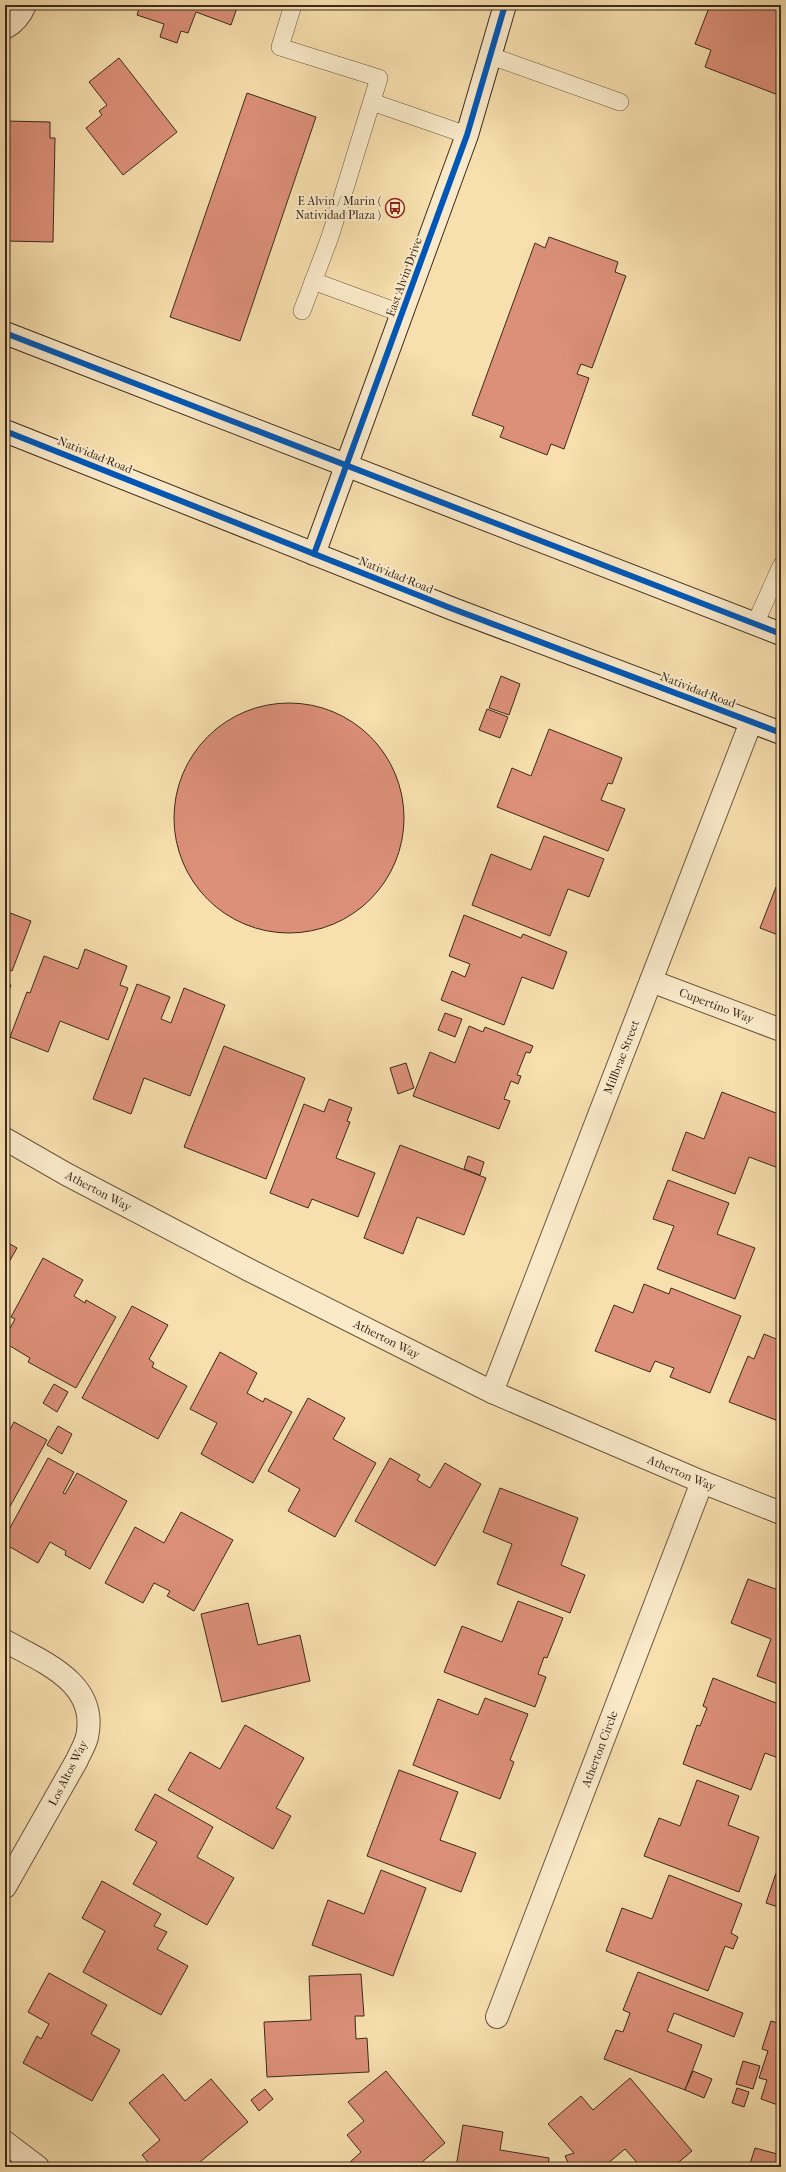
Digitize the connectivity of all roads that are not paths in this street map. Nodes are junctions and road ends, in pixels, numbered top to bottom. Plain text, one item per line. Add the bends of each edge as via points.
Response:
1 (25, 5) edge
2 (293, 5) edge
3 (505, 5) edge
4 (9, 26) edge
5 (491, 56) junction
6 (372, 102) junction
7 (620, 102) dead end
8 (467, 135) junction
9 (313, 281) junction
10 (302, 312) dead end
11 (403, 314) junction
12 (5, 333) edge
13 (5, 431) edge
14 (347, 465) junction
15 (314, 554) junction
16 (781, 566) edge
17 (755, 624) junction
18 (781, 634) edge
19 (751, 722) junction
20 (781, 733) edge
21 (651, 981) junction
22 (781, 1030) edge
23 (5, 1139) edge
24 (492, 1392) junction
25 (702, 1482) junction
26 (781, 1512) edge
27 (5, 1641) edge
28 (5, 1887) edge
29 (497, 2017) dead end
30 (5, 2142) edge
31 (38, 2167) edge

1 - 4 street via 23,12
2 - 6 lane via 280,47 379,78
3 - 5 street, East Alvin Drive
5 - 7 lane
5 - 8 street, East Alvin Drive
6 - 8 lane
6 - 9 lane via 330,237
8 - 11 street, East Alvin Drive
9 - 10 lane
9 - 11 lane
11 - 14 street, East Alvin Drive
12 - 14 street
13 - 15 street, Natividad Road
14 - 15 street, East Alvin Drive
14 - 17 street
15 - 19 street, Natividad Road
16 - 17 lane
17 - 18 street
19 - 20 street, Natividad Road
19 - 21 street, Millbrae Street
21 - 22 street, Cupertino Way
21 - 24 street, Millbrae Street
23 - 24 street, Atherton Way via 249,1270
24 - 25 street, Atherton Way
25 - 26 street, Atherton Way
25 - 29 street, Atherton Circle
27 - 28 street, Los Altos Way via 59,1670 76,1685 84,1701 88,1721 87,1738 77,1760
30 - 31 street

